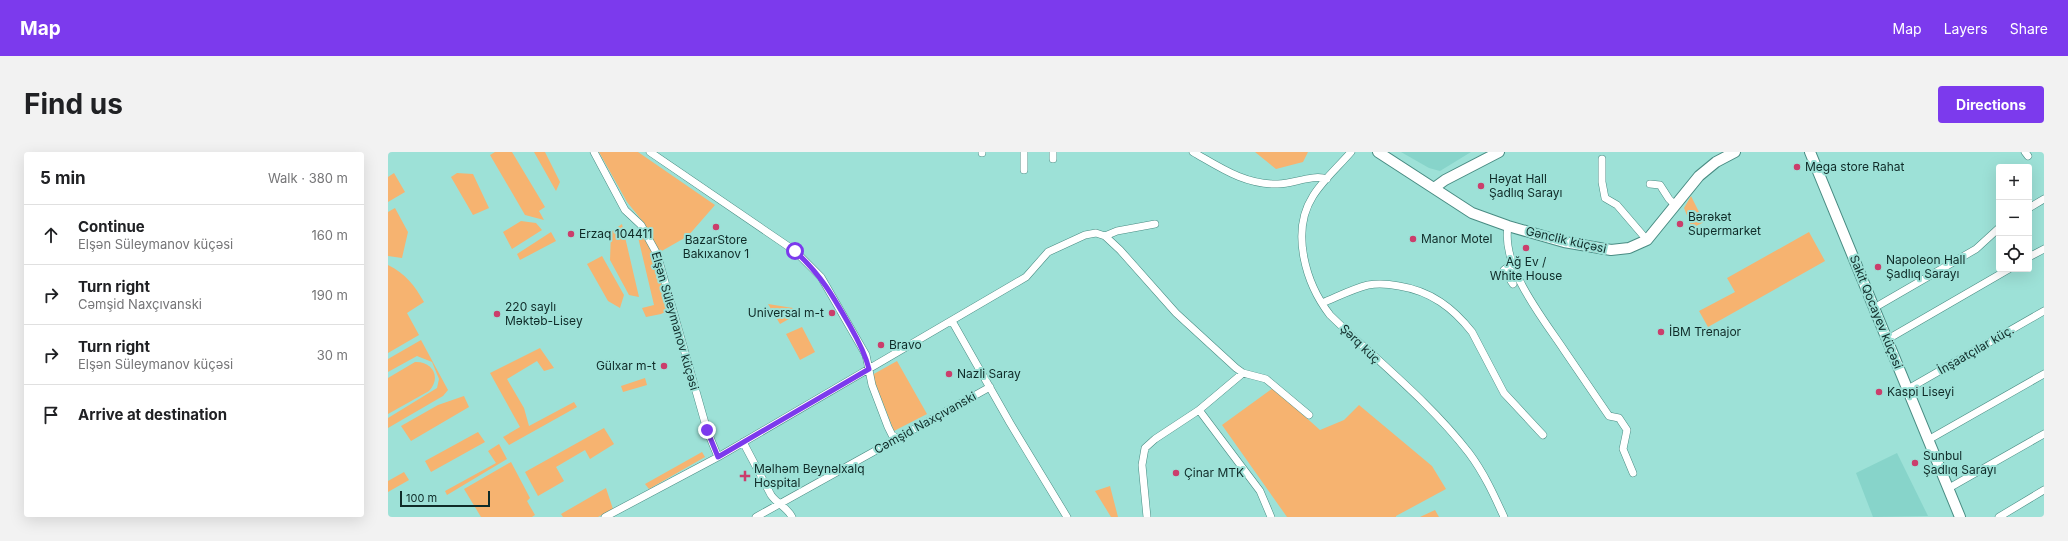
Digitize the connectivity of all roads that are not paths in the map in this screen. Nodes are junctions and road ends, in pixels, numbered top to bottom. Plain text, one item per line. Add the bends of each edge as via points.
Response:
1 (594, 152) edge
2 (650, 152) edge
3 (1024, 152) edge
4 (1193, 152) edge
5 (1351, 152) edge
6 (1378, 152) edge
7 (1498, 152) edge
8 (1734, 152) edge
9 (1810, 152) edge
10 (1485, 155) edge
11 (1602, 159) dead end
12 (1024, 170) dead end
13 (1327, 179) junction
14 (1650, 184) dead end
15 (1434, 188) junction
16 (2044, 199) edge
17 (1675, 205) junction
18 (2032, 206) edge
19 (1155, 224) dead end
20 (1508, 226) junction
21 (1996, 231) edge
22 (1105, 236) junction
23 (1647, 240) junction
24 (2044, 249) edge
25 (2032, 256) edge
26 (1513, 263) junction
27 (2004, 272) edge
28 (1513, 284) dead end
29 (1322, 303) junction
30 (1874, 308) junction
31 (2044, 311) edge
32 (952, 321) junction
33 (1888, 339) junction
34 (869, 369) junction
35 (1243, 373) junction
36 (2044, 374) edge
37 (990, 387) junction
38 (1908, 389) junction
39 (1199, 410) junction
40 (1309, 416) dead end
41 (2044, 434) edge
42 (1543, 435) dead end
43 (897, 438) junction
44 (1928, 440) junction
45 (743, 442) junction
46 (718, 457) junction
47 (1633, 473) dead end
48 (1949, 488) junction
49 (2044, 490) edge
50 (780, 503) junction
51 (605, 517) edge
52 (756, 517) edge
53 (792, 517) edge
54 (1067, 517) edge
55 (1147, 517) edge
56 (1271, 517) edge
57 (1504, 517) edge
58 (1960, 517) edge
59 (1999, 517) edge

1 - 46 street, Elşən Süleymanov küçəsi via 625,210 641,225 657,254 707,430
2 - 34 street via 795,251 808,263 833,295 866,355
3 - 12 street
4 - 13 street via 1240,178 1255,183 1280,184
5 - 13 street, Şərq küç
6 - 15 street, Gənclik küçəsi
7 - 10 street
8 - 17 street, Gənclik küçəsi via 1706,170
9 - 30 street, Sakit Qocayev küçəsi
10 - 15 street
11 - 23 street via 1605,198 1617,205
13 - 29 street, Şərq küç via 1309,204 1303,220 1302,237 1310,275
14 - 17 street via 1660,185
15 - 20 street, Gənclik küçəsi via 1472,213
16 - 18 street
17 - 23 street, Gənclik küçəsi
19 - 22 street via 1117,231
20 - 23 street, Gənclik küçəsi via 1564,242 1602,249 1629,248
20 - 26 street via 1507,240
21 - 30 street via 1976,249
22 - 32 street via 1085,235 1048,252 1026,277
22 - 35 street via 1176,313
24 - 25 street
26 - 28 street via 1504,270
26 - 47 street via 1538,310 1609,416 1619,418 1626,430 1623,449
27 - 33 street
29 - 42 street via 1358,288 1376,284 1412,288 1429,294 1450,308 1467,326 1504,393
29 - 57 street, Şərq küç via 1330,315 1427,406 1454,435 1483,474
30 - 33 street, Sakit Qocayev küçəsi
31 - 38 street, İnşaatçılar küç.
32 - 34 street
32 - 37 street
33 - 38 street, Sakit Qocayev küçəsi
34 - 43 street via 872,385 888,427
34 - 45 street
35 - 39 street
35 - 40 street via 1266,379
36 - 44 street
37 - 43 street, Cəmşid Naxçıvanski
37 - 54 street
38 - 44 street, Sakit Qocayev küçəsi
39 - 55 street via 1145,448 1142,465
39 - 56 street via 1260,492
41 - 48 street
43 - 50 street, Cəmşid Naxçıvanski
44 - 48 street, Sakit Qocayev küçəsi
45 - 46 street
45 - 50 street via 772,495
46 - 51 street
48 - 58 street, Sakit Qocayev küçəsi
49 - 59 street
50 - 52 street, Cəmşid Naxçıvanski
50 - 53 street

